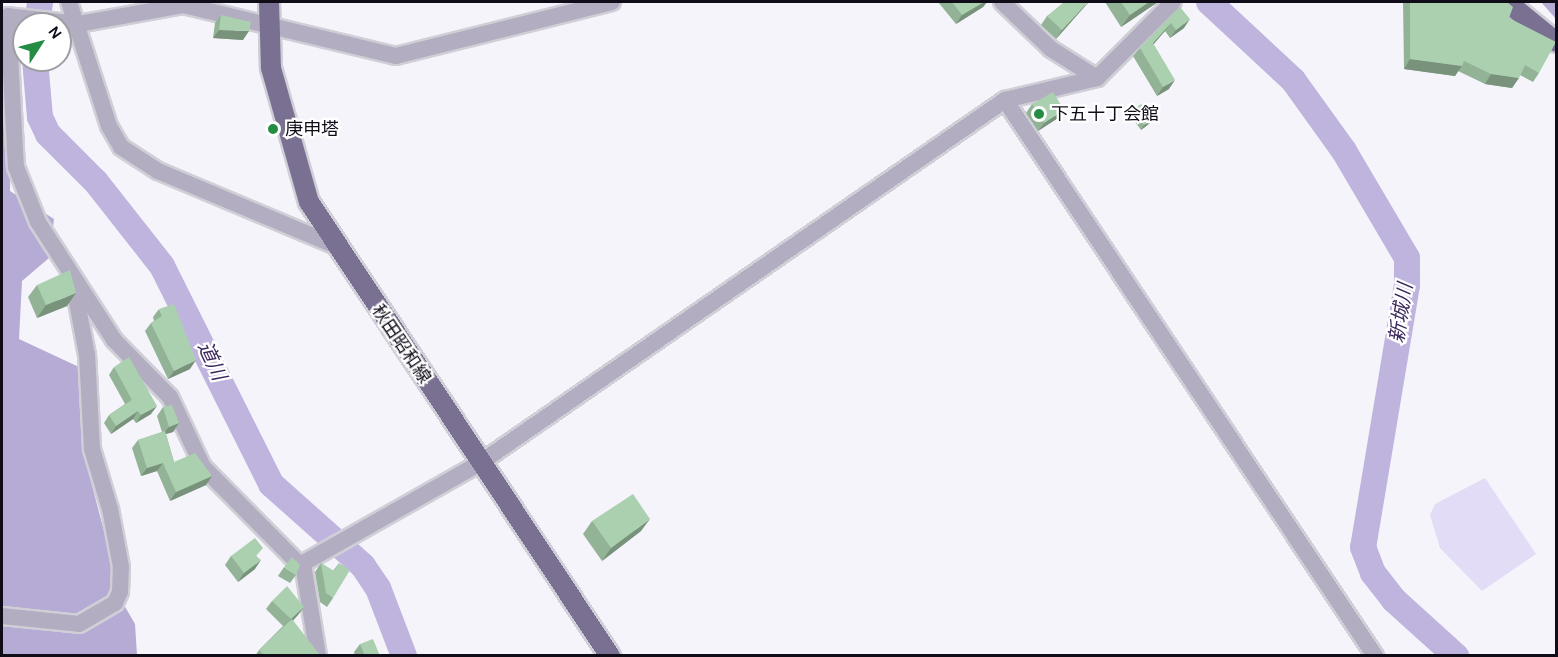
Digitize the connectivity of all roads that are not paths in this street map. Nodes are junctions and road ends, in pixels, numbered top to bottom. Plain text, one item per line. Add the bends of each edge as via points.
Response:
1 (69, 2) edge
2 (269, 2) edge
3 (612, 2) edge
4 (1002, 2) edge
5 (1173, 2) edge
6 (1507, 2) edge
7 (78, 24) junction
8 (270, 26) junction
9 (1557, 42) edge
10 (1097, 78) junction
11 (1005, 100) junction
12 (334, 245) junction
13 (72, 276) junction
14 (480, 463) junction
15 (303, 564) junction
16 (2, 615) edge
17 (318, 656) edge
18 (610, 656) edge
19 (1375, 656) edge

1 - 7 street
2 - 8 main road, 秋田昭和線
3 - 8 street via 396,56
4 - 10 street via 1052,49
5 - 10 street
6 - 9 main road
7 - 8 street via 184,5
7 - 12 street via 109,126 121,147 158,171
7 - 13 street via 47,17 8,16 16,167 39,222
8 - 12 main road, 秋田昭和線 via 280,118 309,202
10 - 11 street
11 - 14 street
11 - 19 street
12 - 14 main road, 秋田昭和線
13 - 15 street via 114,340 170,398 203,466
13 - 16 street via 87,355 92,449 110,509 121,567 120,592 115,603 79,624
14 - 15 street
14 - 18 main road, 秋田昭和線
15 - 17 street

